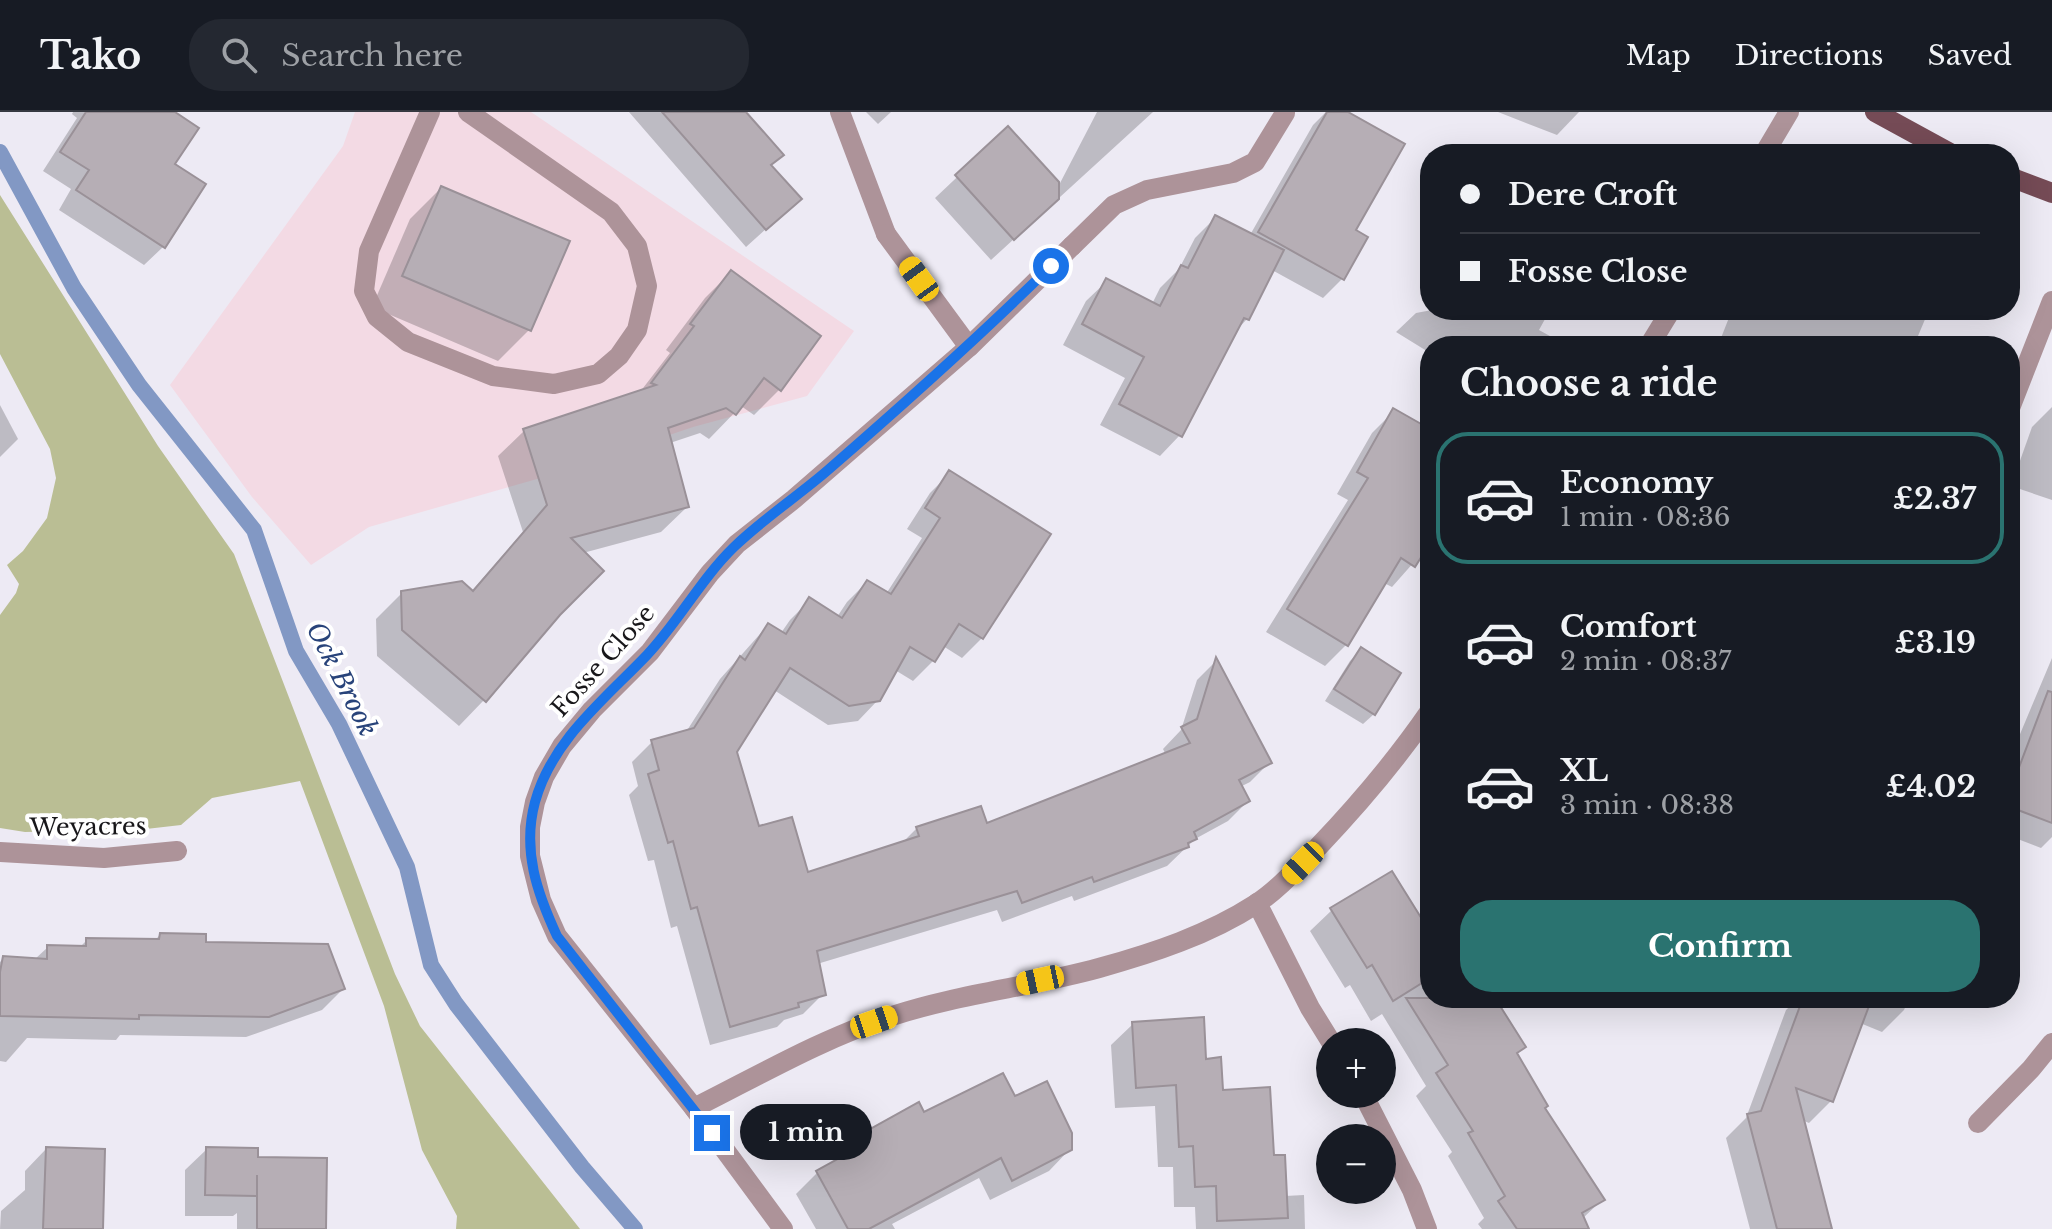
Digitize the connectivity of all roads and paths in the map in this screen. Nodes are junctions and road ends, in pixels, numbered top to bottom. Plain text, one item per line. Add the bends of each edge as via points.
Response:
1 (430, 112) edge
2 (468, 112) edge
3 (840, 112) edge
4 (1789, 112) edge
5 (1875, 112) edge
6 (1285, 113) edge
7 (1770, 144) edge
8 (1934, 144) edge
9 (2020, 181) edge
10 (2052, 193) edge
11 (2052, 301) edge
12 (969, 347) junction
13 (2020, 383) edge
14 (1420, 726) edge
15 (177, 851) dead end
16 (0, 852) edge
17 (1257, 903) junction
18 (1322, 1028) edge
19 (2052, 1043) edge
20 (694, 1108) junction
21 (1370, 1108) edge
22 (1978, 1123) dead end
23 (783, 1229) edge
24 (1427, 1229) edge

1 - 2 street via 369,251 364,291 377,317 408,342 493,376 554,384 598,374 637,330 647,286 637,246 611,212
3 - 12 street via 886,234
4 - 7 street
5 - 8 main road
6 - 12 street, Fosse Close via 1255,162 1233,173 1147,190 1114,205
9 - 10 main road
11 - 13 street
12 - 20 street, Fosse Close via 737,544 650,652 562,746 544,777 530,827 530,856 557,936
14 - 17 street via 1349,814 1283,884
15 - 16 street, Weyacres via 104,858
17 - 18 street
17 - 20 street via 1178,943 1097,969 956,998 853,1029
19 - 22 street
20 - 23 street, Fosse Close
21 - 24 street

